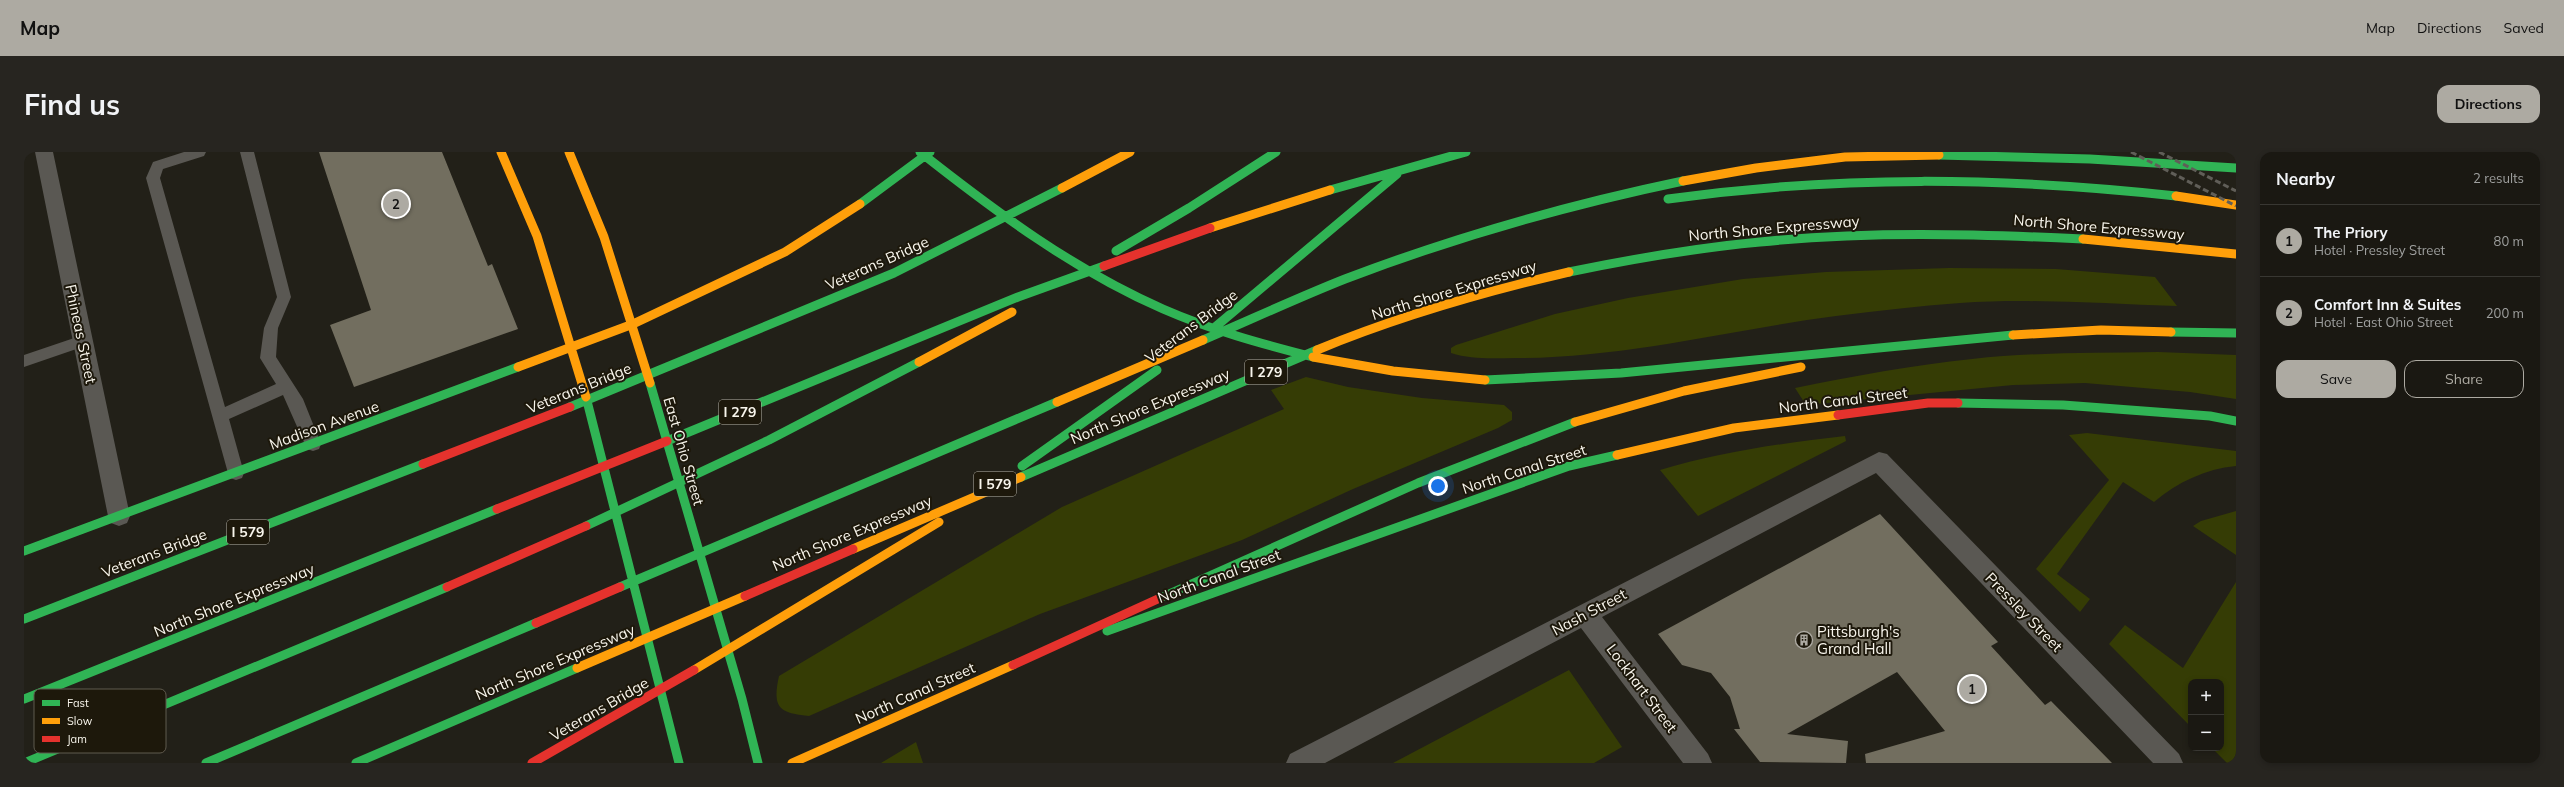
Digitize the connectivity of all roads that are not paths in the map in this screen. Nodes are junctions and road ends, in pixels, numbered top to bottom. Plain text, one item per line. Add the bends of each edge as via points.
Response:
1 (44, 152) edge
2 (199, 152) edge
3 (247, 152) edge
4 (501, 152) edge
5 (569, 152) edge
6 (920, 152) edge
7 (930, 152) edge
8 (1130, 152) edge
9 (1276, 152) edge
10 (1466, 152) edge
11 (1415, 157) dead end
12 (2236, 168) edge
13 (1657, 201) dead end
14 (2236, 205) edge
15 (1594, 212) dead end
16 (1493, 230) junction
17 (2236, 254) edge
18 (633, 324) junction
19 (2236, 334) edge
20 (1971, 338) junction
21 (82, 341) junction
22 (573, 348) junction
23 (24, 361) edge
24 (1823, 363) dead end
25 (1807, 366) dead end
26 (286, 387) junction
27 (220, 416) junction
28 (2236, 421) edge
29 (313, 444) junction
30 (1879, 461) joint
31 (236, 473) junction
32 (119, 516) junction
33 (24, 551) edge
34 (1585, 614) junction
35 (24, 618) edge
36 (1013, 665) junction
37 (49, 689) edge
38 (34, 695) edge
39 (24, 699) edge
40 (166, 704) edge
41 (48, 753) edge
42 (24, 763) edge
43 (206, 763) edge
44 (356, 763) edge
45 (532, 763) edge
46 (679, 763) edge
47 (758, 763) edge
48 (792, 763) edge
49 (1299, 763) edge
50 (1699, 763) edge
51 (2170, 763) edge

1 - 21 street, Phineas Street
2 - 27 lane via 158,166 153,178
3 - 26 lane via 284,297 271,328 268,358
4 - 22 main road via 537,236
5 - 18 main road, East Ohio Street via 589,193
6 - 20 main road via 980,200 1066,259 1163,309 1242,338 1327,361 1484,380 1621,373
7 - 18 main road, Madison Avenue via 867,200 785,252
8 - 35 main road, Veterans Bridge / I 579 via 1046,197 894,272 743,337 551,415
9 - 40 main road via 1189,208 996,322 803,424 602,521
10 - 37 main road, North Shore Expressway / I 279 via 1314,195 1204,230 1018,297 796,390
11 - 45 main road, Veterans Bridge / I 579 via 1230,316 1082,425 915,538 631,708
12 - 16 main road via 2084,156 1972,152 1847,157 1737,171 1607,197
13 - 14 main road via 1796,185 1915,180 2020,181 2171,194
15 - 16 main road
16 - 43 main road via 1367,271
17 - 44 main road, North Shore Expressway / I 279 via 2129,241 2002,234 1911,232 1816,236 1689,249 1590,267 1506,287 1426,310 1347,337
18 - 22 main road, Madison Avenue
18 - 47 main road, East Ohio Street via 742,699
19 - 20 main road via 2101,330
20 - 24 main road
21 - 23 lane
21 - 32 street, Phineas Street
22 - 29 main road, Madison Avenue
22 - 46 main road
25 - 36 main road via 1684,391 1600,413 1518,442 1340,517
26 - 27 lane
26 - 29 lane via 297,404
27 - 31 lane
28 - 36 main road, North Canal Street via 2210,416 2063,405 1928,403 1734,428 1569,466
29 - 31 main road, Madison Avenue
30 - 34 street, Nash Street
30 - 51 street, Pressley Street
31 - 32 main road, Madison Avenue
32 - 33 main road, Madison Avenue
34 - 49 street, Nash Street
34 - 50 street, Lockhart Street
36 - 48 main road, North Canal Street
38 - 39 main road, North Shore Expressway / I 279
41 - 42 main road

